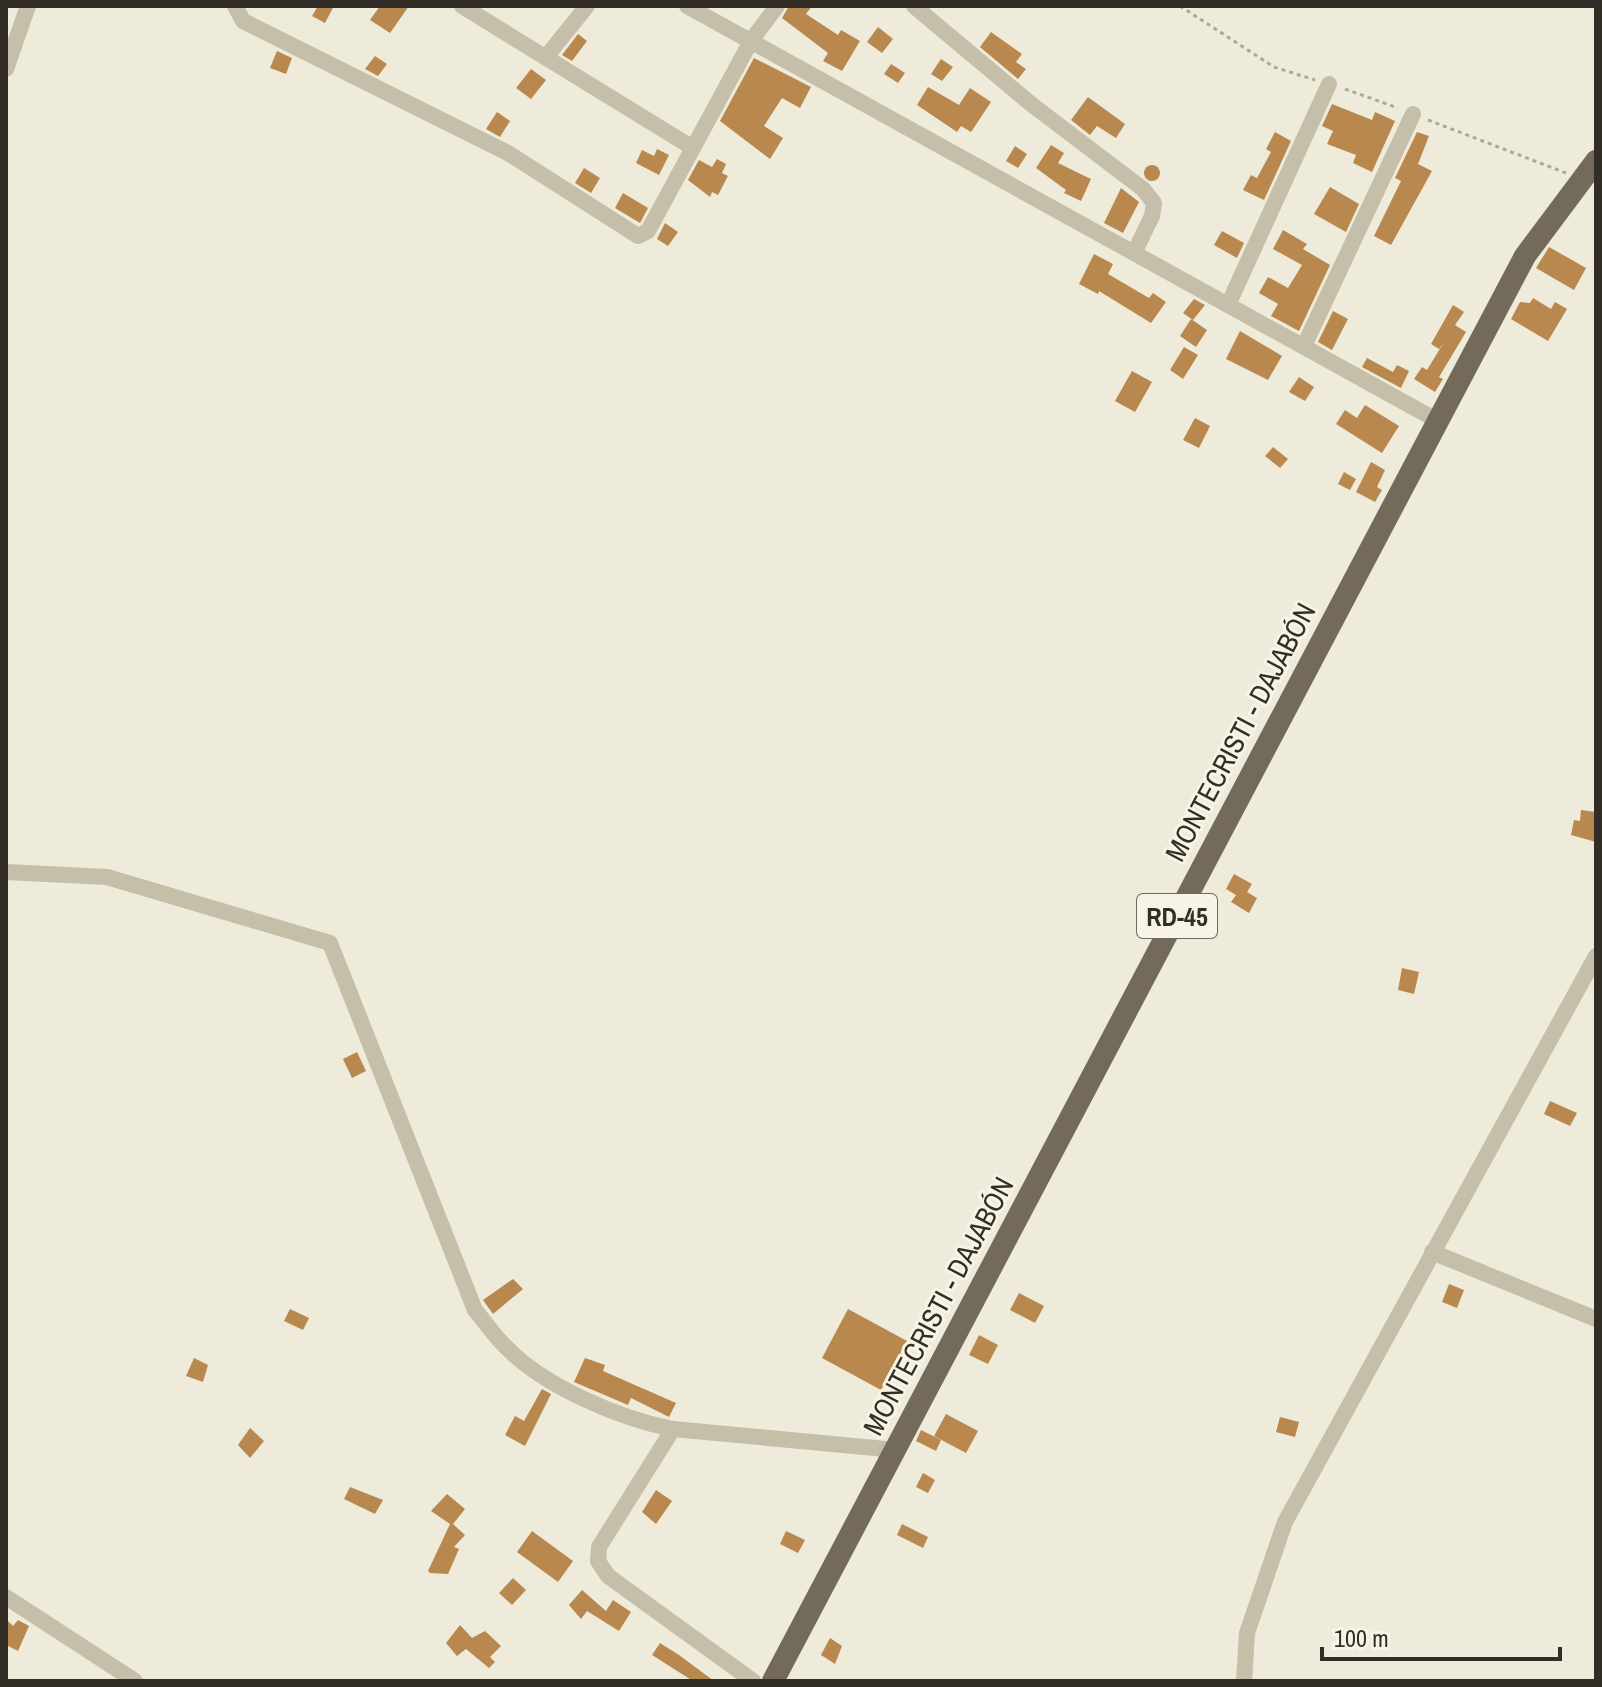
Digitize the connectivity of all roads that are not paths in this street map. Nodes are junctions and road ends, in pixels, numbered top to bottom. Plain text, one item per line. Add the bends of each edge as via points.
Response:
1 (28, 6) edge
2 (235, 6) edge
3 (462, 6) edge
4 (587, 6) edge
5 (687, 6) edge
6 (777, 6) edge
7 (914, 6) edge
8 (751, 41) junction
9 (546, 57) junction
10 (6, 69) edge
11 (1329, 84) road end
12 (1413, 114) road end
13 (693, 148) junction
14 (1596, 161) edge
15 (1134, 253) junction
16 (1228, 305) junction
17 (1304, 346) junction
18 (1438, 421) junction
19 (6, 872) edge
20 (1596, 956) edge
21 (1432, 1252) junction
22 (1596, 1319) edge
23 (673, 1429) junction
24 (896, 1450) junction
25 (6, 1597) edge
26 (135, 1681) edge
27 (753, 1681) edge
28 (773, 1681) edge
29 (1244, 1681) edge

1 - 10 street
2 - 13 street via 243,21 508,153 638,236 648,231
3 - 9 street
4 - 9 street
5 - 8 street
6 - 8 street
7 - 15 street via 1143,189 1154,203
8 - 13 street
8 - 15 street
9 - 13 street
11 - 16 street
12 - 17 street
14 - 18 main road, MONTECRISTI - DAJABÓN / RD-45 via 1525,256
15 - 16 street
16 - 17 street
17 - 18 street
18 - 24 main road, MONTECRISTI - DAJABÓN / RD-45
19 - 23 street via 107,877 330,943 475,1310 507,1349 540,1375 640,1422
20 - 21 street
21 - 22 street
21 - 29 street via 1285,1522 1247,1633
23 - 24 street
23 - 27 street via 599,1547 598,1561 608,1576
24 - 28 main road, MONTECRISTI - DAJABÓN / RD-45
25 - 26 street

